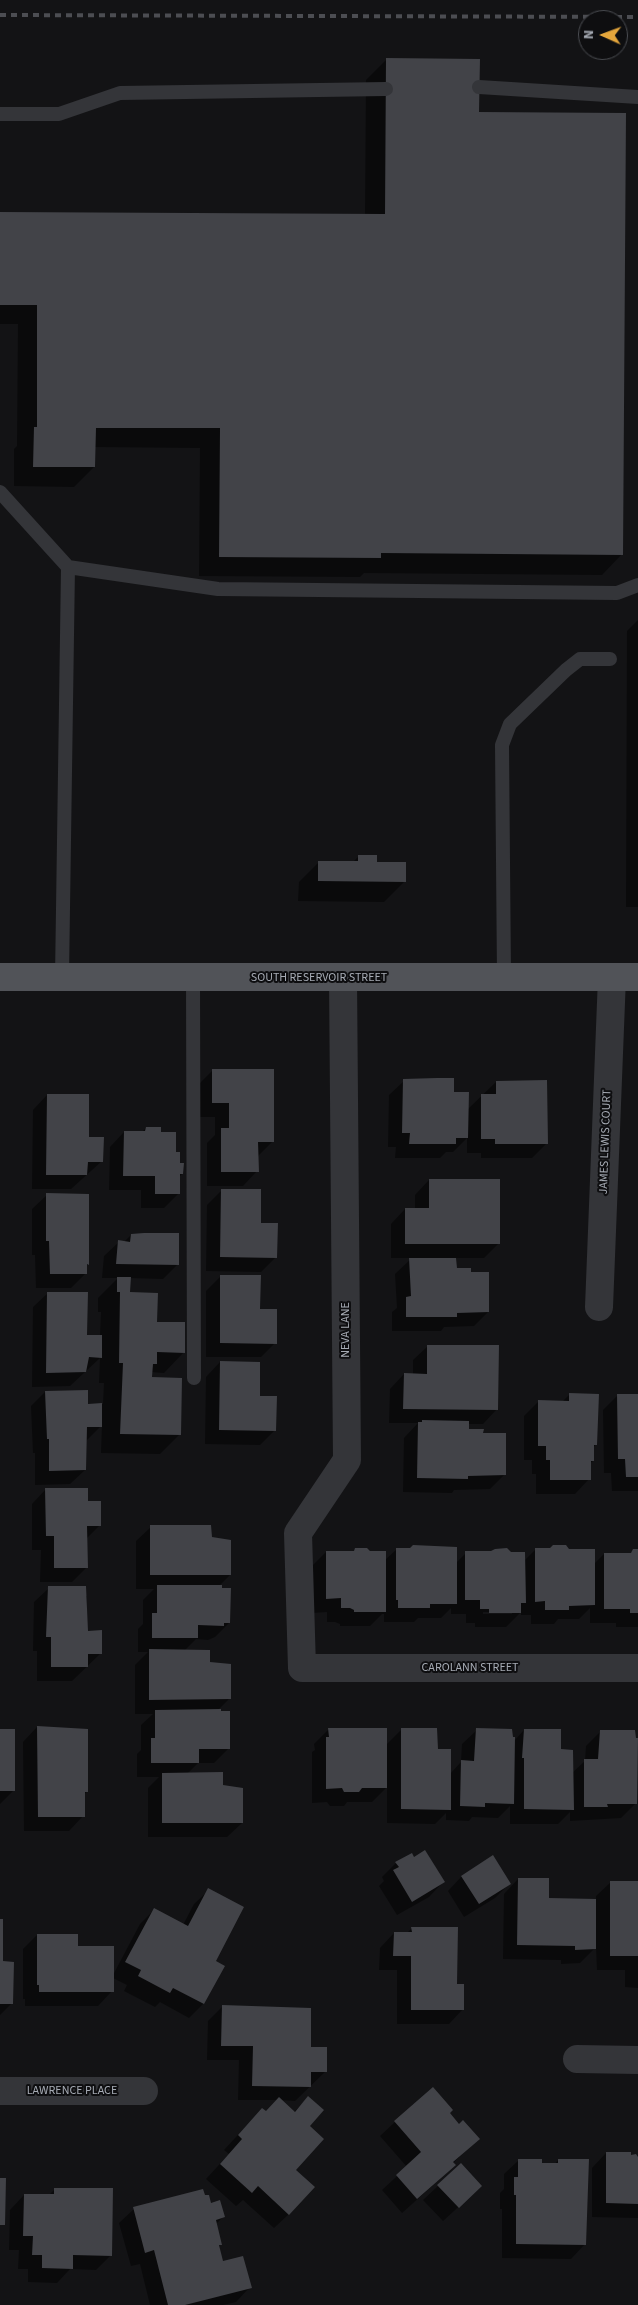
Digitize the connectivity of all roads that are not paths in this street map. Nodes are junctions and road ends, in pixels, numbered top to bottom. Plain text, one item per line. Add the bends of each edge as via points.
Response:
1 (479, 87) dead end
2 (386, 89) dead end
3 (638, 97) edge
4 (0, 114) edge
5 (0, 492) edge
6 (68, 567) junction
7 (638, 585) edge
8 (610, 659) dead end
9 (0, 977) edge
10 (62, 977) junction
11 (504, 977) junction
12 (625, 977) edge
13 (193, 978) junction
14 (343, 978) junction
15 (599, 1307) dead end
16 (194, 1378) dead end
17 (302, 1668) joint
18 (638, 1668) edge
19 (577, 2059) dead end
20 (638, 2060) edge
21 (0, 2090) edge
22 (144, 2090) dead end

1 - 3 lane
2 - 4 lane via 120,93 59,114
5 - 6 lane
6 - 7 lane via 218,589 617,594
6 - 10 lane
8 - 11 lane via 580,659 566,670 510,724 502,746
9 - 10 main road, SOUTH RESERVOIR STREET
10 - 13 main road, SOUTH RESERVOIR STREET
11 - 12 main road, SOUTH RESERVOIR STREET
11 - 14 main road, SOUTH RESERVOIR STREET
12 - 15 street, JAMES LEWIS COURT
13 - 14 main road, SOUTH RESERVOIR STREET
13 - 16 lane
14 - 17 street, NEVA LANE via 347,1460 298,1533
17 - 18 street, CAROLANN STREET
19 - 20 street
21 - 22 street, LAWRENCE PLACE

